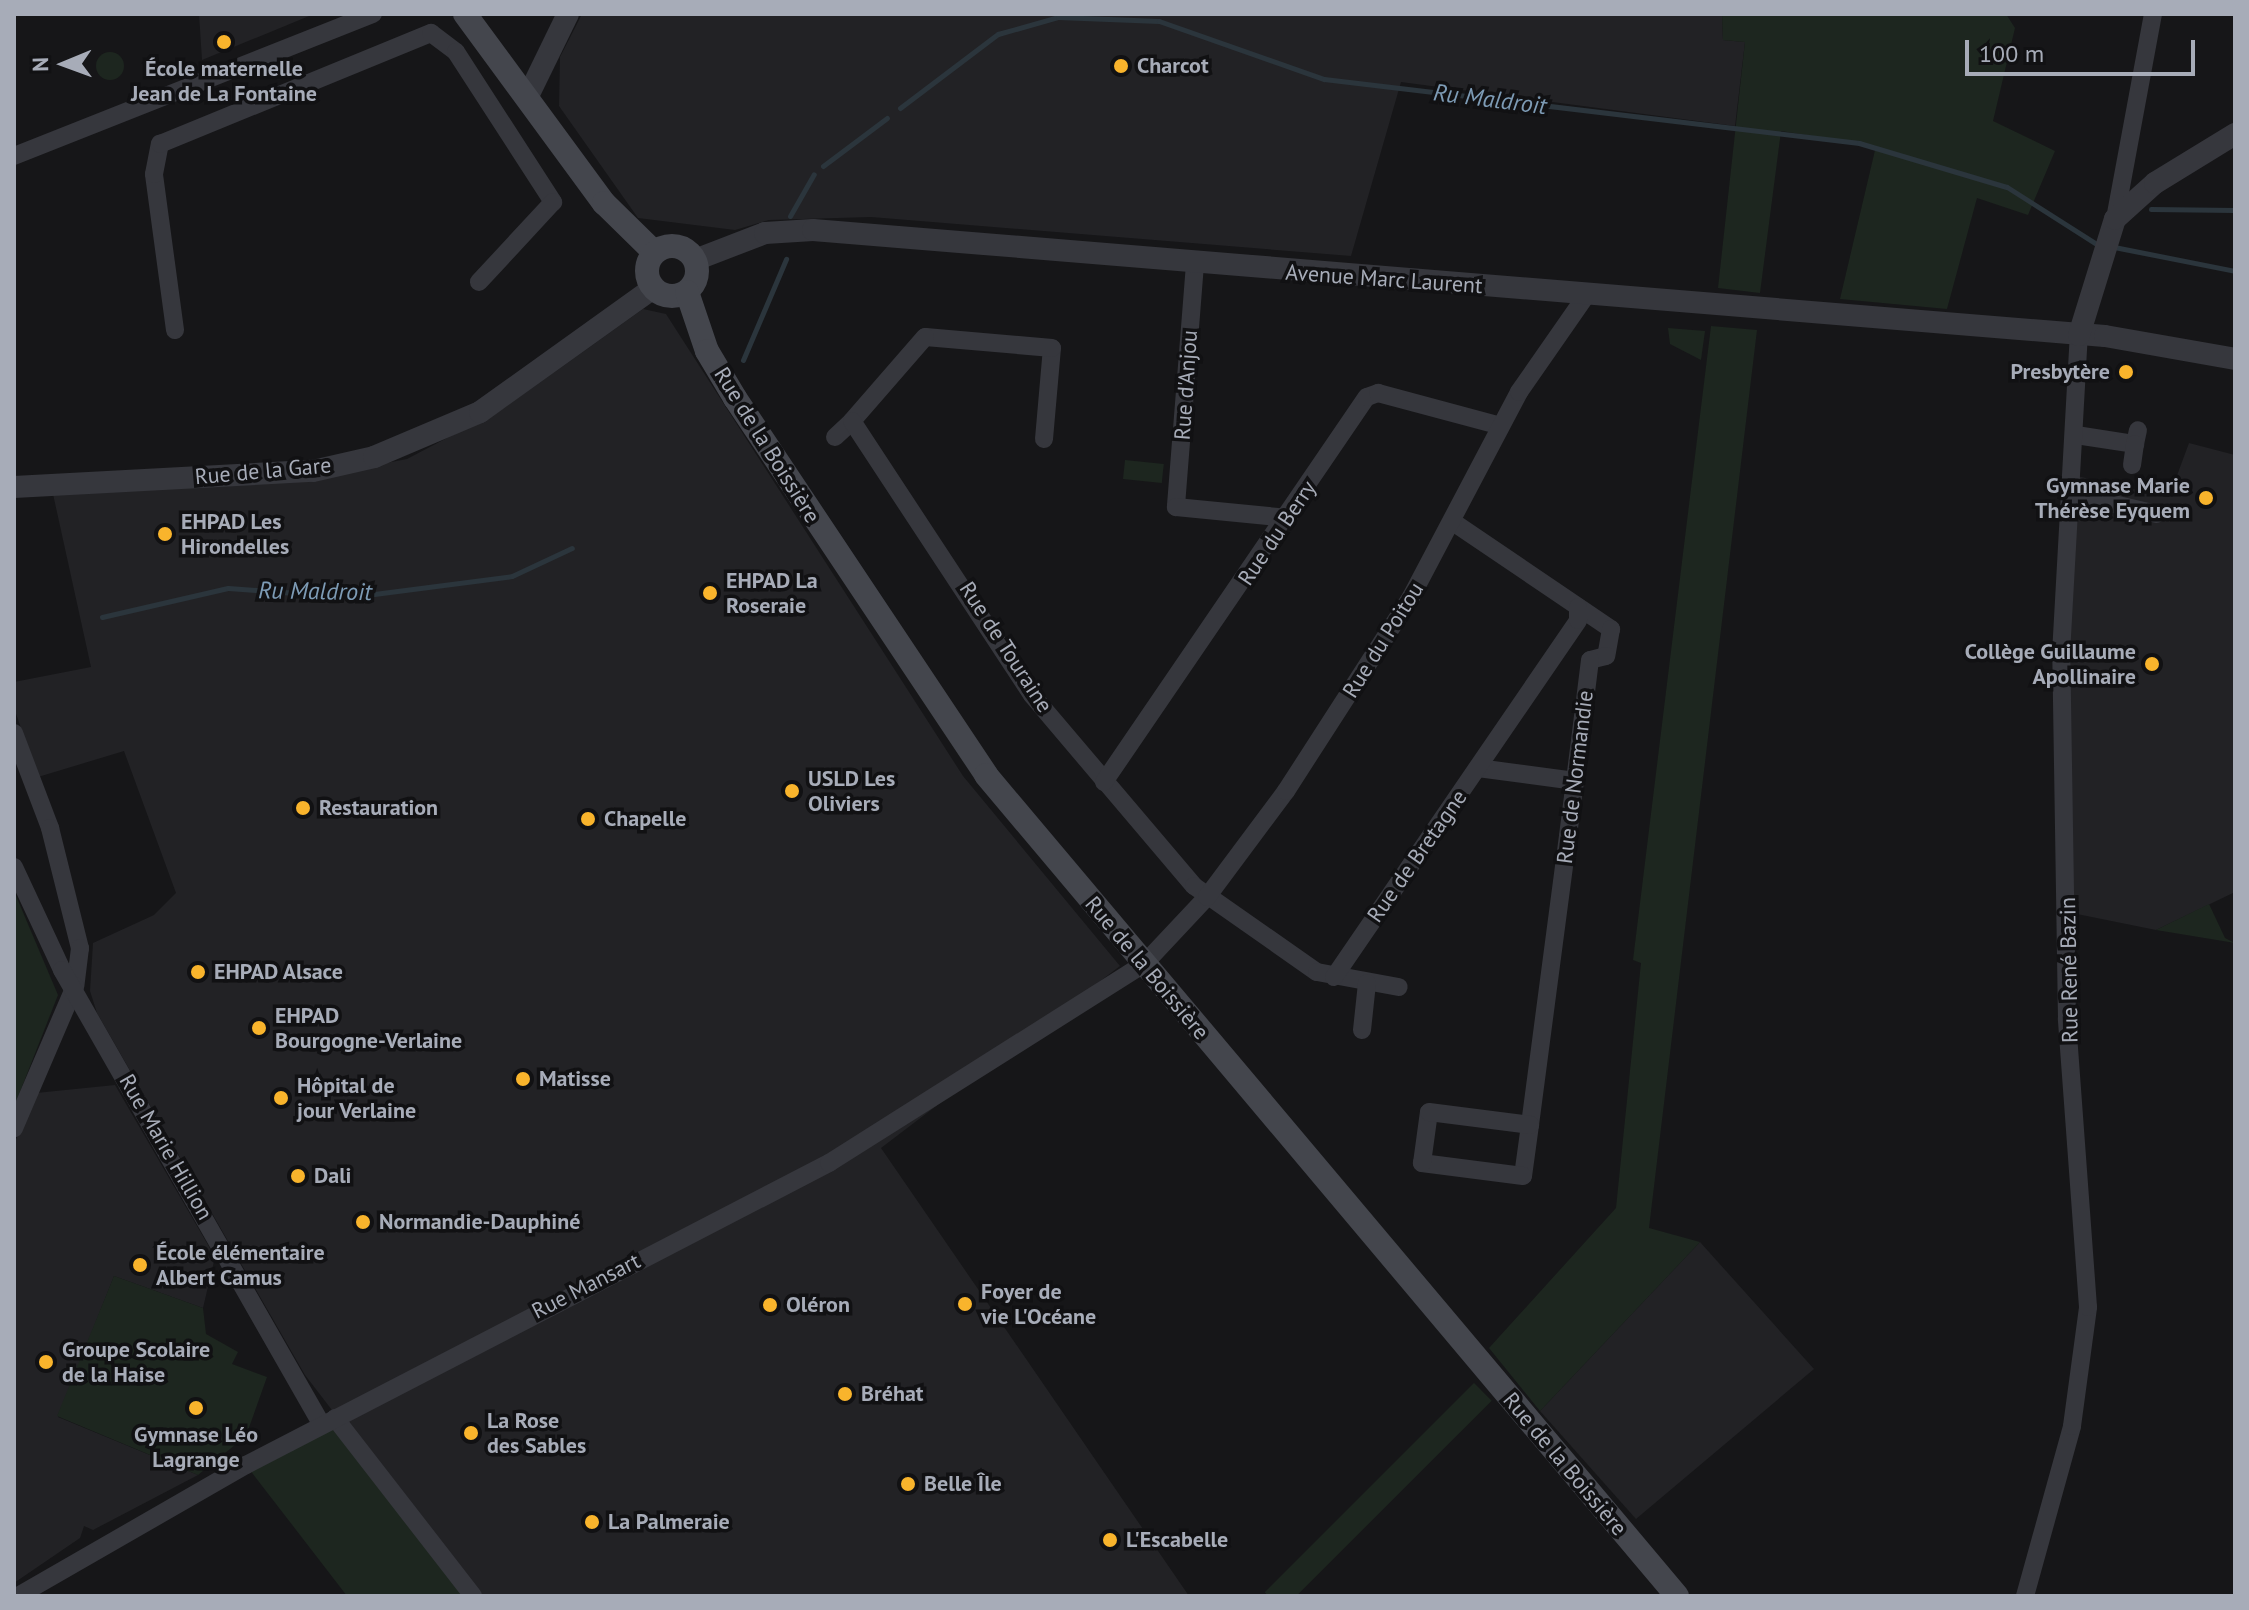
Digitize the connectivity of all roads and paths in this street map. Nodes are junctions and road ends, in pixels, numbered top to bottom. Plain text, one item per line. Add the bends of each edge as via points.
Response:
1 (373, 14) edge
2 (465, 14) edge
3 (568, 14) edge
4 (2153, 14) edge
5 (267, 59) junction
6 (281, 91) junction
7 (527, 98) junction
8 (2235, 134) edge
9 (14, 156) edge
10 (2115, 219) junction
11 (654, 252) junction
12 (695, 260) junction
13 (1195, 264) junction
14 (479, 282) dead end
15 (653, 288) junction
16 (687, 292) junction
17 (1587, 294) junction
18 (175, 330) dead end
19 (2079, 335) junction
20 (2235, 359) edge
21 (852, 421) junction
22 (1501, 426) junction
23 (2076, 435) junction
24 (835, 437) dead end
25 (1044, 439) dead end
26 (2132, 465) dead end
27 (14, 487) edge
28 (2071, 494) junction
29 (2157, 514) dead end
30 (1288, 518) junction
31 (1453, 522) junction
32 (1578, 607) junction
33 (1563, 641) junction
34 (1590, 660) junction
35 (14, 733) edge
36 (1478, 768) junction
37 (1575, 781) junction
38 (1104, 782) junction
39 (14, 867) edge
40 (1207, 897) junction
41 (1145, 963) junction
42 (1334, 977) junction
43 (1367, 983) junction
44 (75, 986) junction
45 (1399, 987) dead end
46 (1362, 1030) dead end
47 (1530, 1125) junction
48 (14, 1128) edge
49 (329, 1421) junction
50 (18, 1596) edge
51 (473, 1596) edge
52 (1677, 1596) edge
53 (2025, 1596) edge

1 - 5 street
2 - 7 main road
3 - 7 street
4 - 10 street
5 - 6 street
5 - 9 street
6 - 14 street via 431,33 447,41 553,202
6 - 18 street via 170,134 157,151
7 - 11 main road via 604,203
8 - 10 street via 2155,183
10 - 19 street
11 - 12 main road via 677,246
11 - 15 main road via 647,274
12 - 13 street, Avenue Marc Laurent via 765,233 813,230
12 - 16 main road via 696,281
13 - 17 street, Avenue Marc Laurent
13 - 30 street, Rue d'Anjou via 1176,507
15 - 16 main road via 671,296
15 - 27 street, Rue de la Gare via 480,412 374,457 313,471
16 - 41 main road, Rue de la Boissière via 707,351 933,702
17 - 19 street, Avenue Marc Laurent
17 - 22 street, Rue du Poitou
19 - 20 street, Avenue Marc Laurent
19 - 23 street, Rue René Bazin
21 - 24 street
21 - 25 street via 925,337 1052,348
21 - 38 street, Rue de Touraine via 1032,695
22 - 30 street, Rue du Berry via 1378,393 1367,397
22 - 31 street, Rue du Poitou
23 - 26 street via 2137,437
23 - 28 street, Rue René Bazin
28 - 29 street
28 - 53 street, Rue René Bazin via 2061,654 2067,1019 2088,1307 2072,1426
30 - 38 street, Rue du Berry
31 - 32 street, Rue de Normandie
31 - 40 street, Rue du Poitou via 1286,791
32 - 33 street, Rue de Bretagne
32 - 34 street, Rue de Normandie via 1611,629 1606,656
33 - 34 street
33 - 36 street, Rue de Bretagne
34 - 37 street, Rue de Normandie
35 - 44 street via 74,915 80,948
36 - 37 street
36 - 42 street, Rue de Bretagne
37 - 47 street, Rue de Normandie
38 - 40 street, Rue de Touraine
39 - 44 street, Rue Marie Hillion
40 - 41 street, Rue du Poitou
40 - 42 street
41 - 49 street, Rue Mansart via 829,1163
41 - 52 main road, Rue de la Boissière
42 - 43 street
43 - 45 street
43 - 46 street
44 - 48 street
44 - 49 street, Rue Marie Hillion
47 - 47 street, Rue de Normandie via 1429,1112 1422,1163 1523,1176
49 - 50 street, Rue Mansart
49 - 51 street, Rue Marie Hillion

